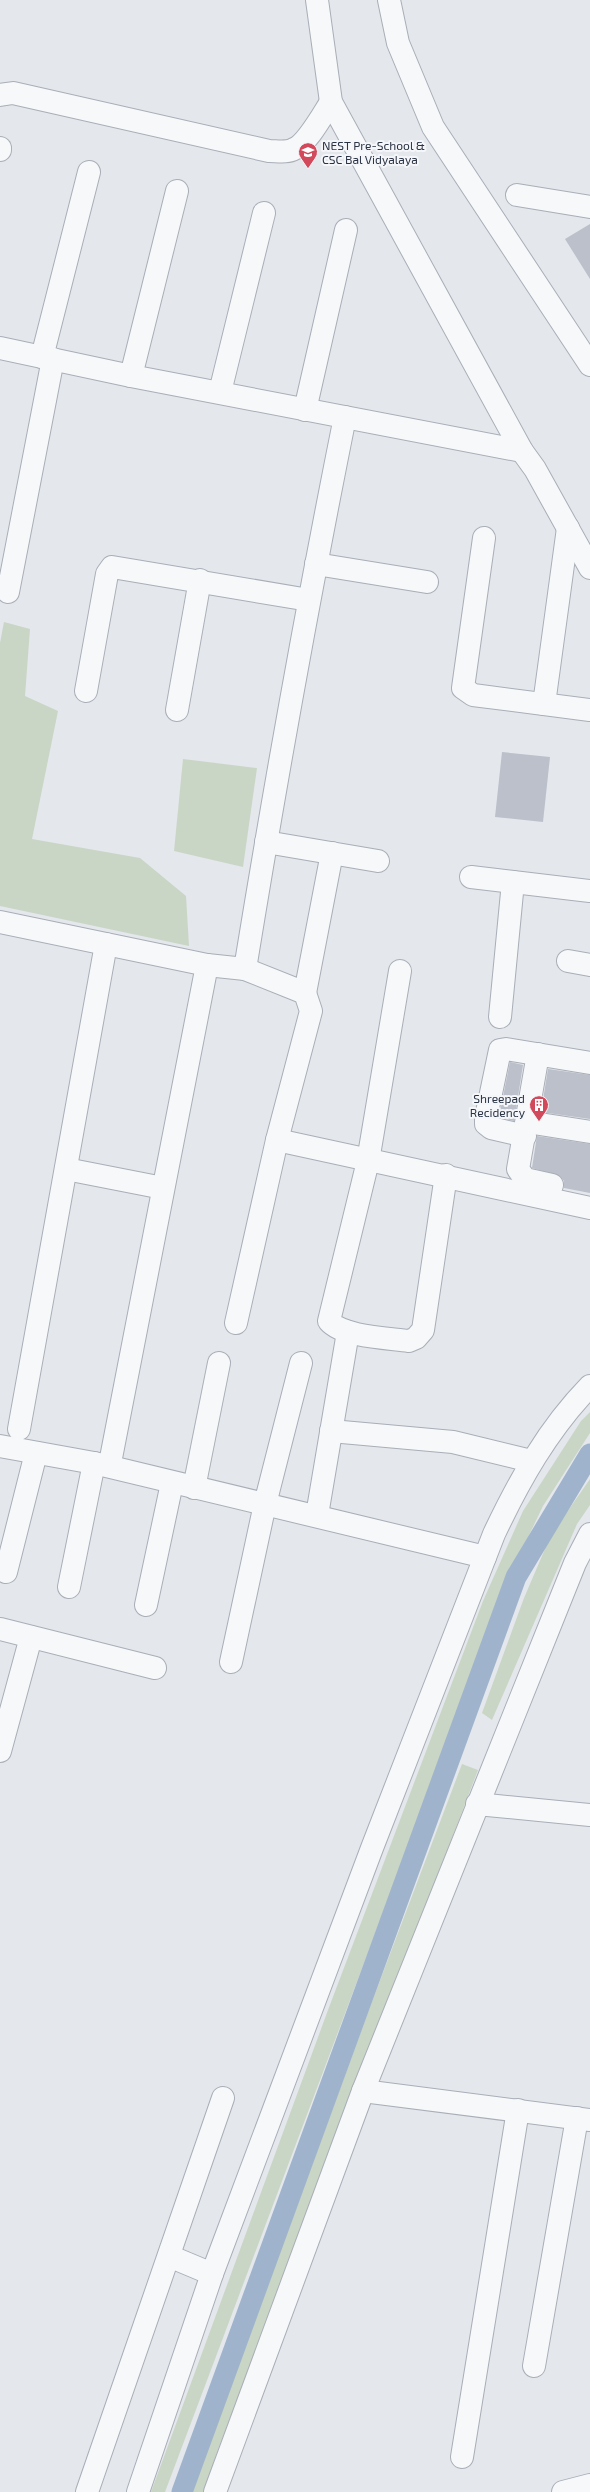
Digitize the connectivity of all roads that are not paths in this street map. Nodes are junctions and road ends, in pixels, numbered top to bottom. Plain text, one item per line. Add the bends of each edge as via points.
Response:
1 (317, 0) edge
2 (389, 0) edge
3 (0, 95) edge
4 (331, 102) junction
5 (89, 172) dead end
6 (177, 191) dead end
7 (517, 195) dead end
8 (590, 207) edge
9 (264, 213) dead end
10 (346, 230) dead end
11 (0, 348) edge
12 (47, 358) junction
13 (590, 364) edge
14 (131, 376) junction
15 (220, 392) junction
16 (305, 410) junction
17 (345, 417) junction
18 (522, 451) junction
19 (568, 528) junction
20 (484, 538) dead end
21 (316, 564) junction
22 (590, 568) edge
23 (200, 580) junction
24 (426, 582) dead end
25 (8, 592) dead end
26 (310, 600) junction
27 (86, 691) dead end
28 (544, 704) junction
29 (177, 710) dead end
30 (590, 710) edge
31 (266, 842) junction
32 (332, 853) junction
33 (378, 861) dead end
34 (471, 877) dead end
35 (513, 882) junction
36 (590, 891) edge
37 (0, 922) edge
38 (106, 944) junction
39 (568, 961) dead end
40 (207, 964) junction
41 (590, 965) edge
42 (246, 969) junction
43 (400, 971) dead end
44 (305, 993) junction
45 (500, 1016) dead end
46 (538, 1054) junction
47 (590, 1063) edge
48 (526, 1129) junction
49 (590, 1132) edge
50 (277, 1140) junction
51 (368, 1161) junction
52 (66, 1169) junction
53 (446, 1175) junction
54 (163, 1188) junction
55 (590, 1193) edge
56 (590, 1208) edge
57 (236, 1323) dead end
58 (348, 1332) junction
59 (219, 1363) dead end
60 (301, 1363) dead end
61 (590, 1386) edge
62 (19, 1429) dead end
63 (331, 1431) junction
64 (0, 1446) edge
65 (36, 1453) junction
66 (103, 1460) junction
67 (531, 1462) junction
68 (172, 1483) junction
69 (194, 1488) junction
70 (265, 1504) junction
71 (317, 1515) junction
72 (590, 1534) edge
73 (485, 1557) junction
74 (6, 1572) dead end
75 (69, 1587) dead end
76 (146, 1606) dead end
77 (0, 1629) edge
78 (31, 1637) junction
79 (231, 1662) dead end
80 (155, 1668) dead end
81 (0, 1751) edge
82 (477, 1804) junction
83 (590, 1815) edge
84 (363, 2091) junction
85 (223, 2098) dead end
86 (518, 2110) junction
87 (583, 2119) edge
88 (168, 2256) junction
89 (212, 2274) junction
90 (534, 2366) dead end
91 (462, 2457) dead end
92 (87, 2492) edge
93 (138, 2492) edge
94 (215, 2492) edge

1 - 4 street
2 - 13 street via 398,43 433,128
3 - 4 street via 13,93 269,151 294,149 303,142
4 - 18 street
5 - 12 street
6 - 14 street
7 - 8 street
9 - 15 street
10 - 16 street
11 - 12 street
12 - 14 street
12 - 25 street
14 - 15 street
15 - 16 street
16 - 17 street
17 - 18 street
17 - 21 street
18 - 19 street
19 - 22 street
19 - 28 street
20 - 28 street via 463,688 473,695
21 - 24 street
21 - 26 street
23 - 26 street
23 - 27 street via 112,568 107,574
23 - 29 street
26 - 31 street
28 - 30 street
31 - 32 street
31 - 42 street
32 - 33 street
32 - 44 street
34 - 35 street
35 - 36 street
35 - 45 street
37 - 38 street
38 - 40 street
38 - 52 street
39 - 41 street
40 - 42 street
40 - 54 street
42 - 44 street
43 - 51 street
44 - 50 street via 310,1011
46 - 47 street
46 - 48 street
46 - 48 street via 500,1050 486,1117 486,1124 492,1128
48 - 49 street
48 - 55 street via 518,1169 525,1179
50 - 51 street
50 - 57 street
51 - 53 street
51 - 58 street via 329,1321 335,1327
52 - 54 street
52 - 62 street
53 - 56 street
53 - 58 street via 423,1330 409,1341
54 - 66 street
58 - 63 street
59 - 69 street
60 - 70 street
61 - 67 street via 577,1399
63 - 67 street via 453,1442
63 - 71 street
64 - 65 street
65 - 66 street
65 - 74 street
66 - 68 street
66 - 75 street
67 - 73 street via 514,1491
68 - 69 street
68 - 76 street
69 - 70 street
70 - 71 street
70 - 79 street
71 - 73 street
72 - 82 street via 575,1564
73 - 89 street via 372,1848
77 - 78 street
78 - 80 street
78 - 81 street
82 - 83 street
82 - 84 street
84 - 86 street
84 - 94 street
85 - 88 street
86 - 87 street
86 - 91 street
87 - 90 street
88 - 89 street
88 - 92 street
89 - 93 street

